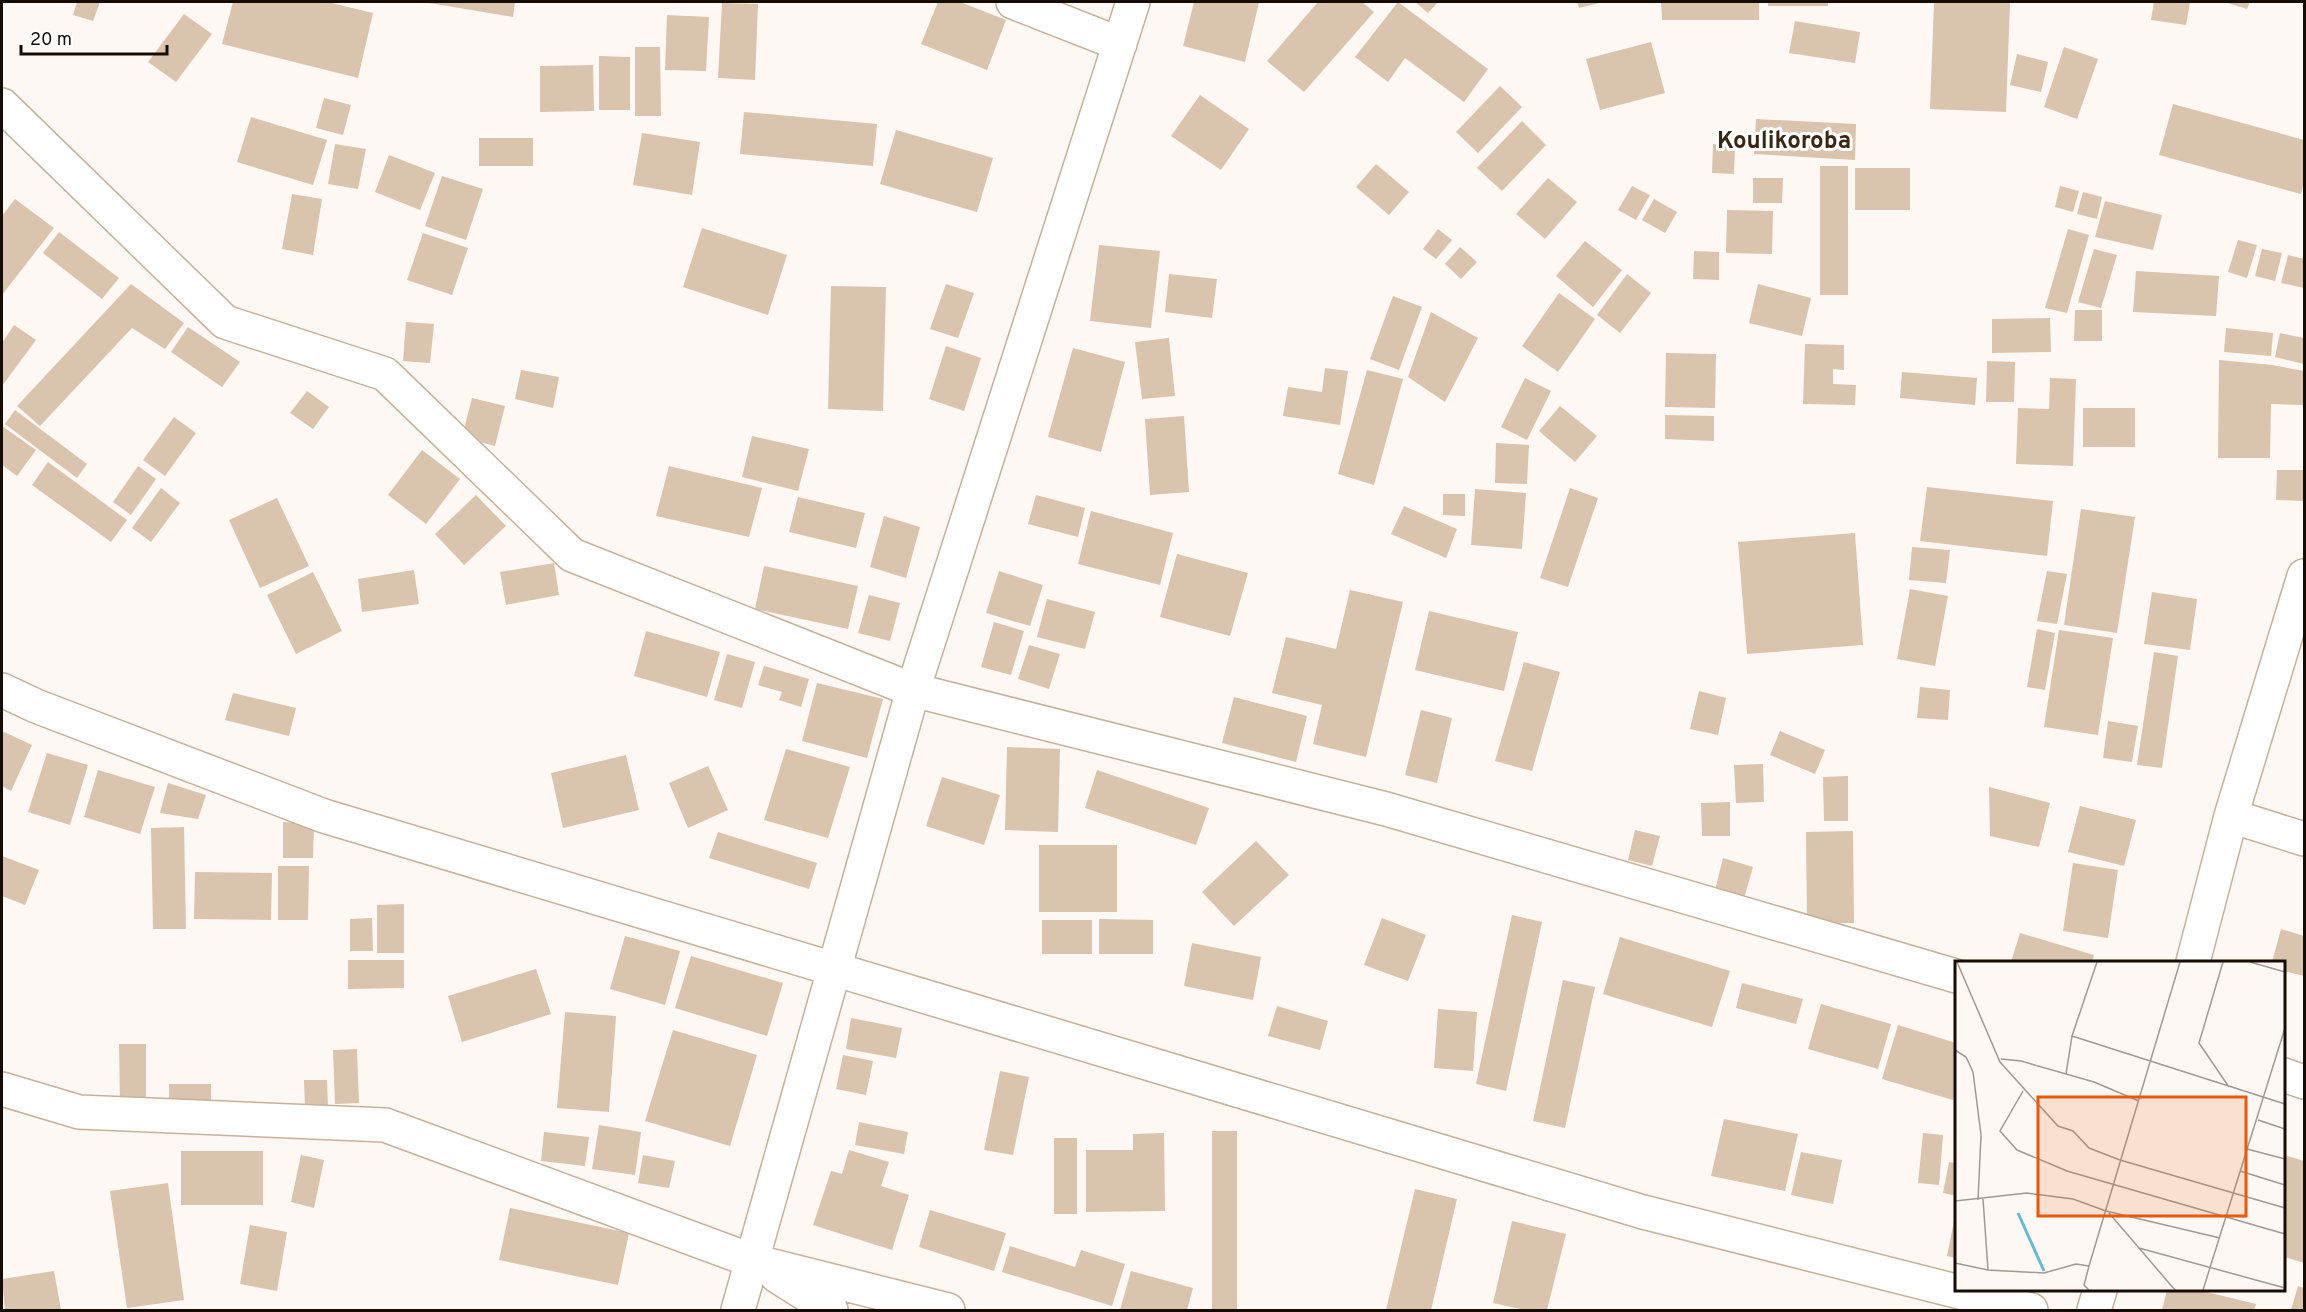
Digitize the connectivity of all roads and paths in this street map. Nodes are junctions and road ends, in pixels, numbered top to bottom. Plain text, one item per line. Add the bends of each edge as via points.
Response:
1 (1013, 2) edge
2 (1133, 2) edge
3 (1120, 44) junction
4 (2, 105) edge
5 (2304, 576) edge
6 (2, 690) edge
7 (913, 690) junction
8 (2231, 816) junction
9 (2304, 839) edge
10 (2194, 961) edge
11 (835, 968) junction
12 (1955, 976) edge
13 (2285, 1076) edge
14 (2304, 1082) edge
15 (2, 1089) edge
16 (753, 1261) junction
17 (2100, 1291) edge
18 (738, 1311) edge
19 (831, 1311) edge
20 (948, 1311) edge
21 (2031, 1311) edge
22 (2094, 1311) edge

1 - 3 street
2 - 3 street
3 - 7 street
4 - 7 street via 225,322 384,374 572,555
5 - 8 street
6 - 11 street via 324,816
7 - 11 street
7 - 12 street via 1386,809
8 - 9 street
8 - 10 street
11 - 16 street
11 - 21 street via 1643,1212
13 - 14 street
15 - 16 street via 79,1112 384,1125
16 - 18 street
16 - 19 street
16 - 20 street
17 - 22 street

